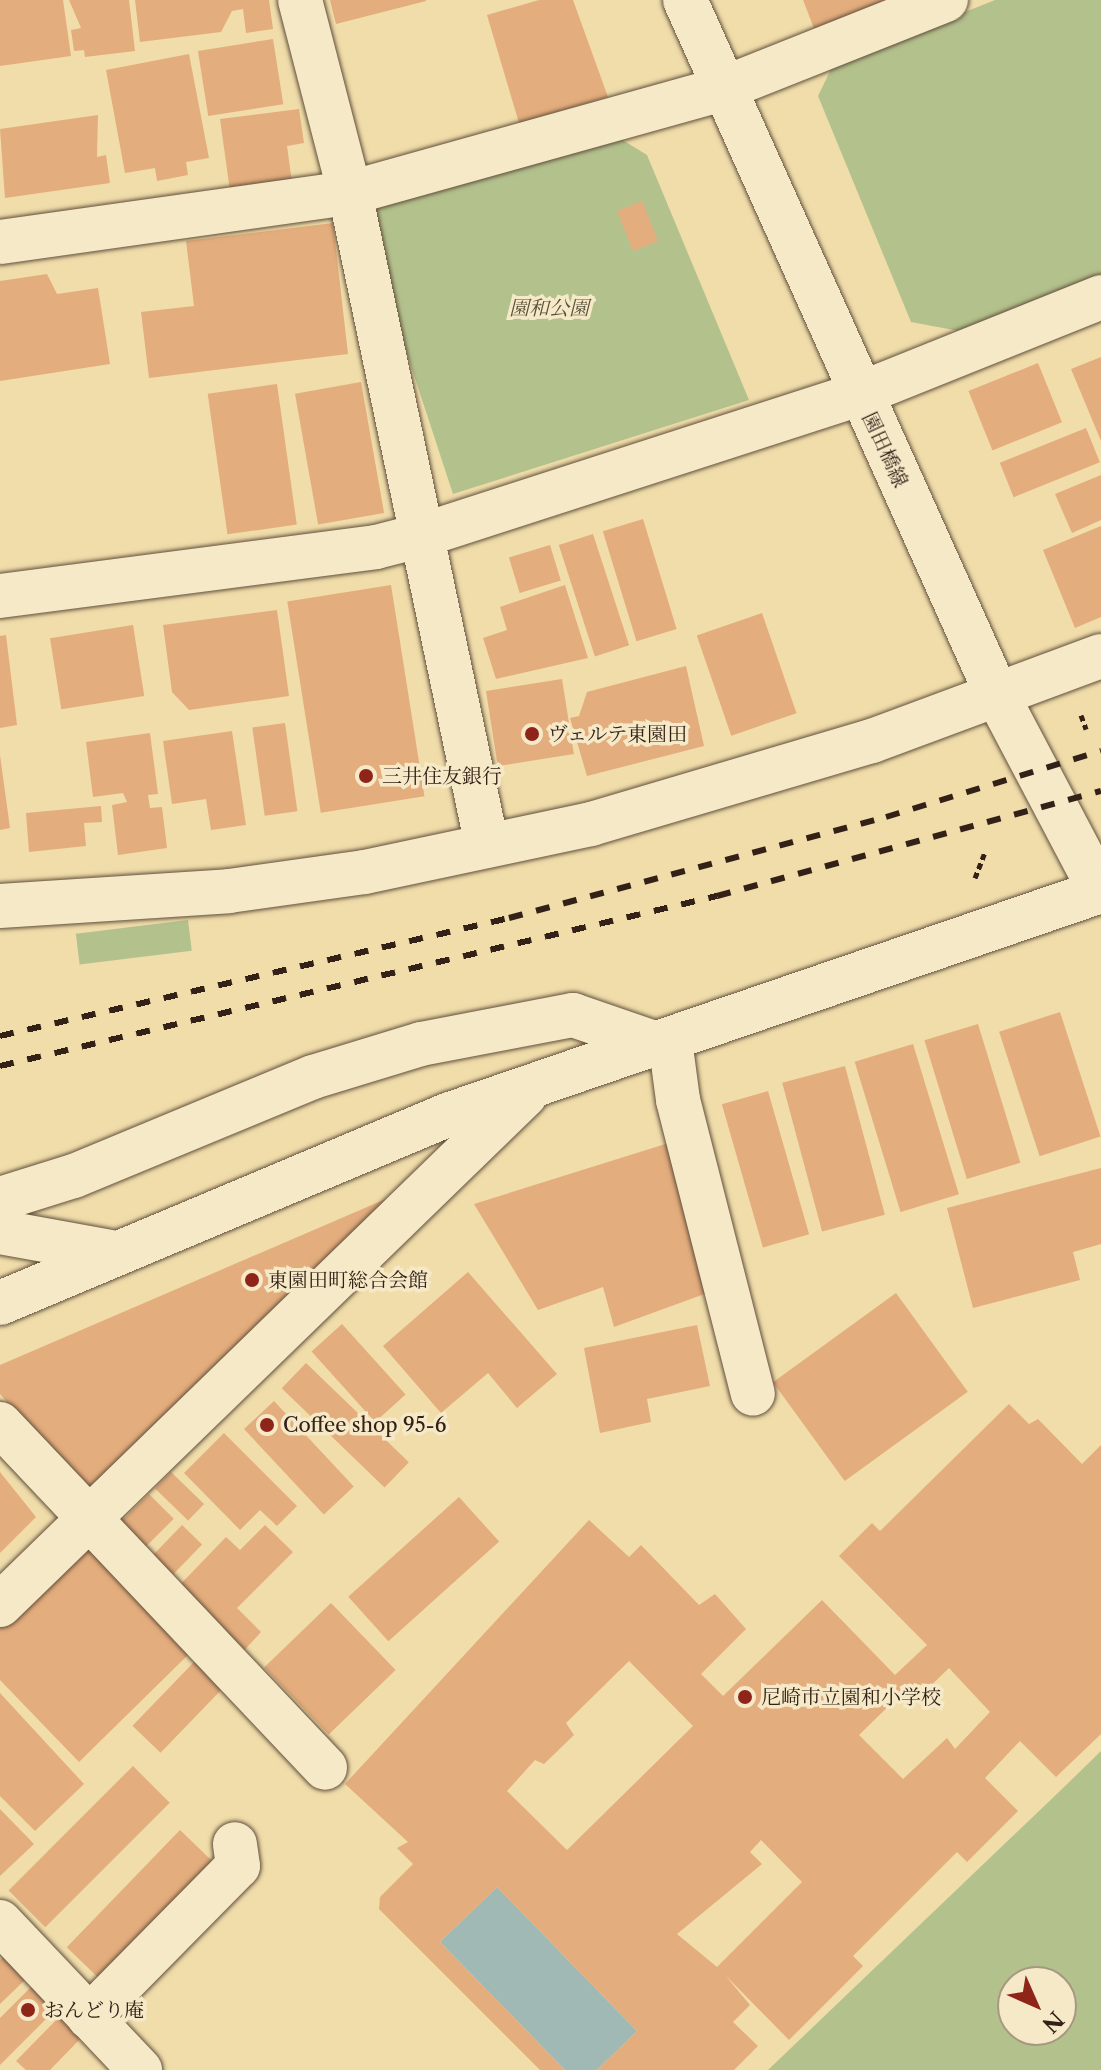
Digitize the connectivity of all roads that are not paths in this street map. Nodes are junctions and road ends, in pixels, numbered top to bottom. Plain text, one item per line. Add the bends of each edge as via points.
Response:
1 (300, 0) edge
2 (685, 0) edge
3 (946, 0) edge
4 (722, 89) junction
5 (350, 193) junction
6 (0, 242) edge
7 (1101, 297) edge
8 (860, 394) junction
9 (423, 535) junction
10 (0, 596) edge
11 (1101, 656) edge
12 (998, 697) junction
13 (487, 846) junction
14 (1101, 892) edge
15 (0, 906) edge
16 (663, 1042) junction
17 (535, 1085) junction
18 (0, 1199) edge
19 (0, 1232) edge
20 (117, 1253) junction
21 (0, 1303) edge
22 (753, 1394) dead end
23 (0, 1424) edge
24 (87, 1521) junction
25 (0, 1605) edge
26 (325, 1768) dead end
27 (235, 1844) dead end
28 (0, 1922) edge
29 (89, 2017) junction
30 (140, 2070) edge

1 - 5 street
2 - 4 street, 園田橋線
3 - 4 street
4 - 5 street
4 - 8 street, 園田橋線
5 - 6 street
5 - 9 street
7 - 8 street
8 - 9 street
8 - 12 street, 園田橋線
9 - 10 street via 376,547
9 - 13 street
11 - 12 street
12 - 13 street via 745,783
12 - 14 street, 園田橋線
13 - 15 street via 229,891
14 - 16 street
16 - 17 street
16 - 18 street via 573,1015 421,1044 313,1077 89,1171
16 - 22 street
17 - 20 street via 373,1143
17 - 24 street
19 - 20 street
20 - 21 street
23 - 24 street
24 - 25 street
24 - 26 street
27 - 29 street via 238,1866
28 - 29 street
29 - 30 street

